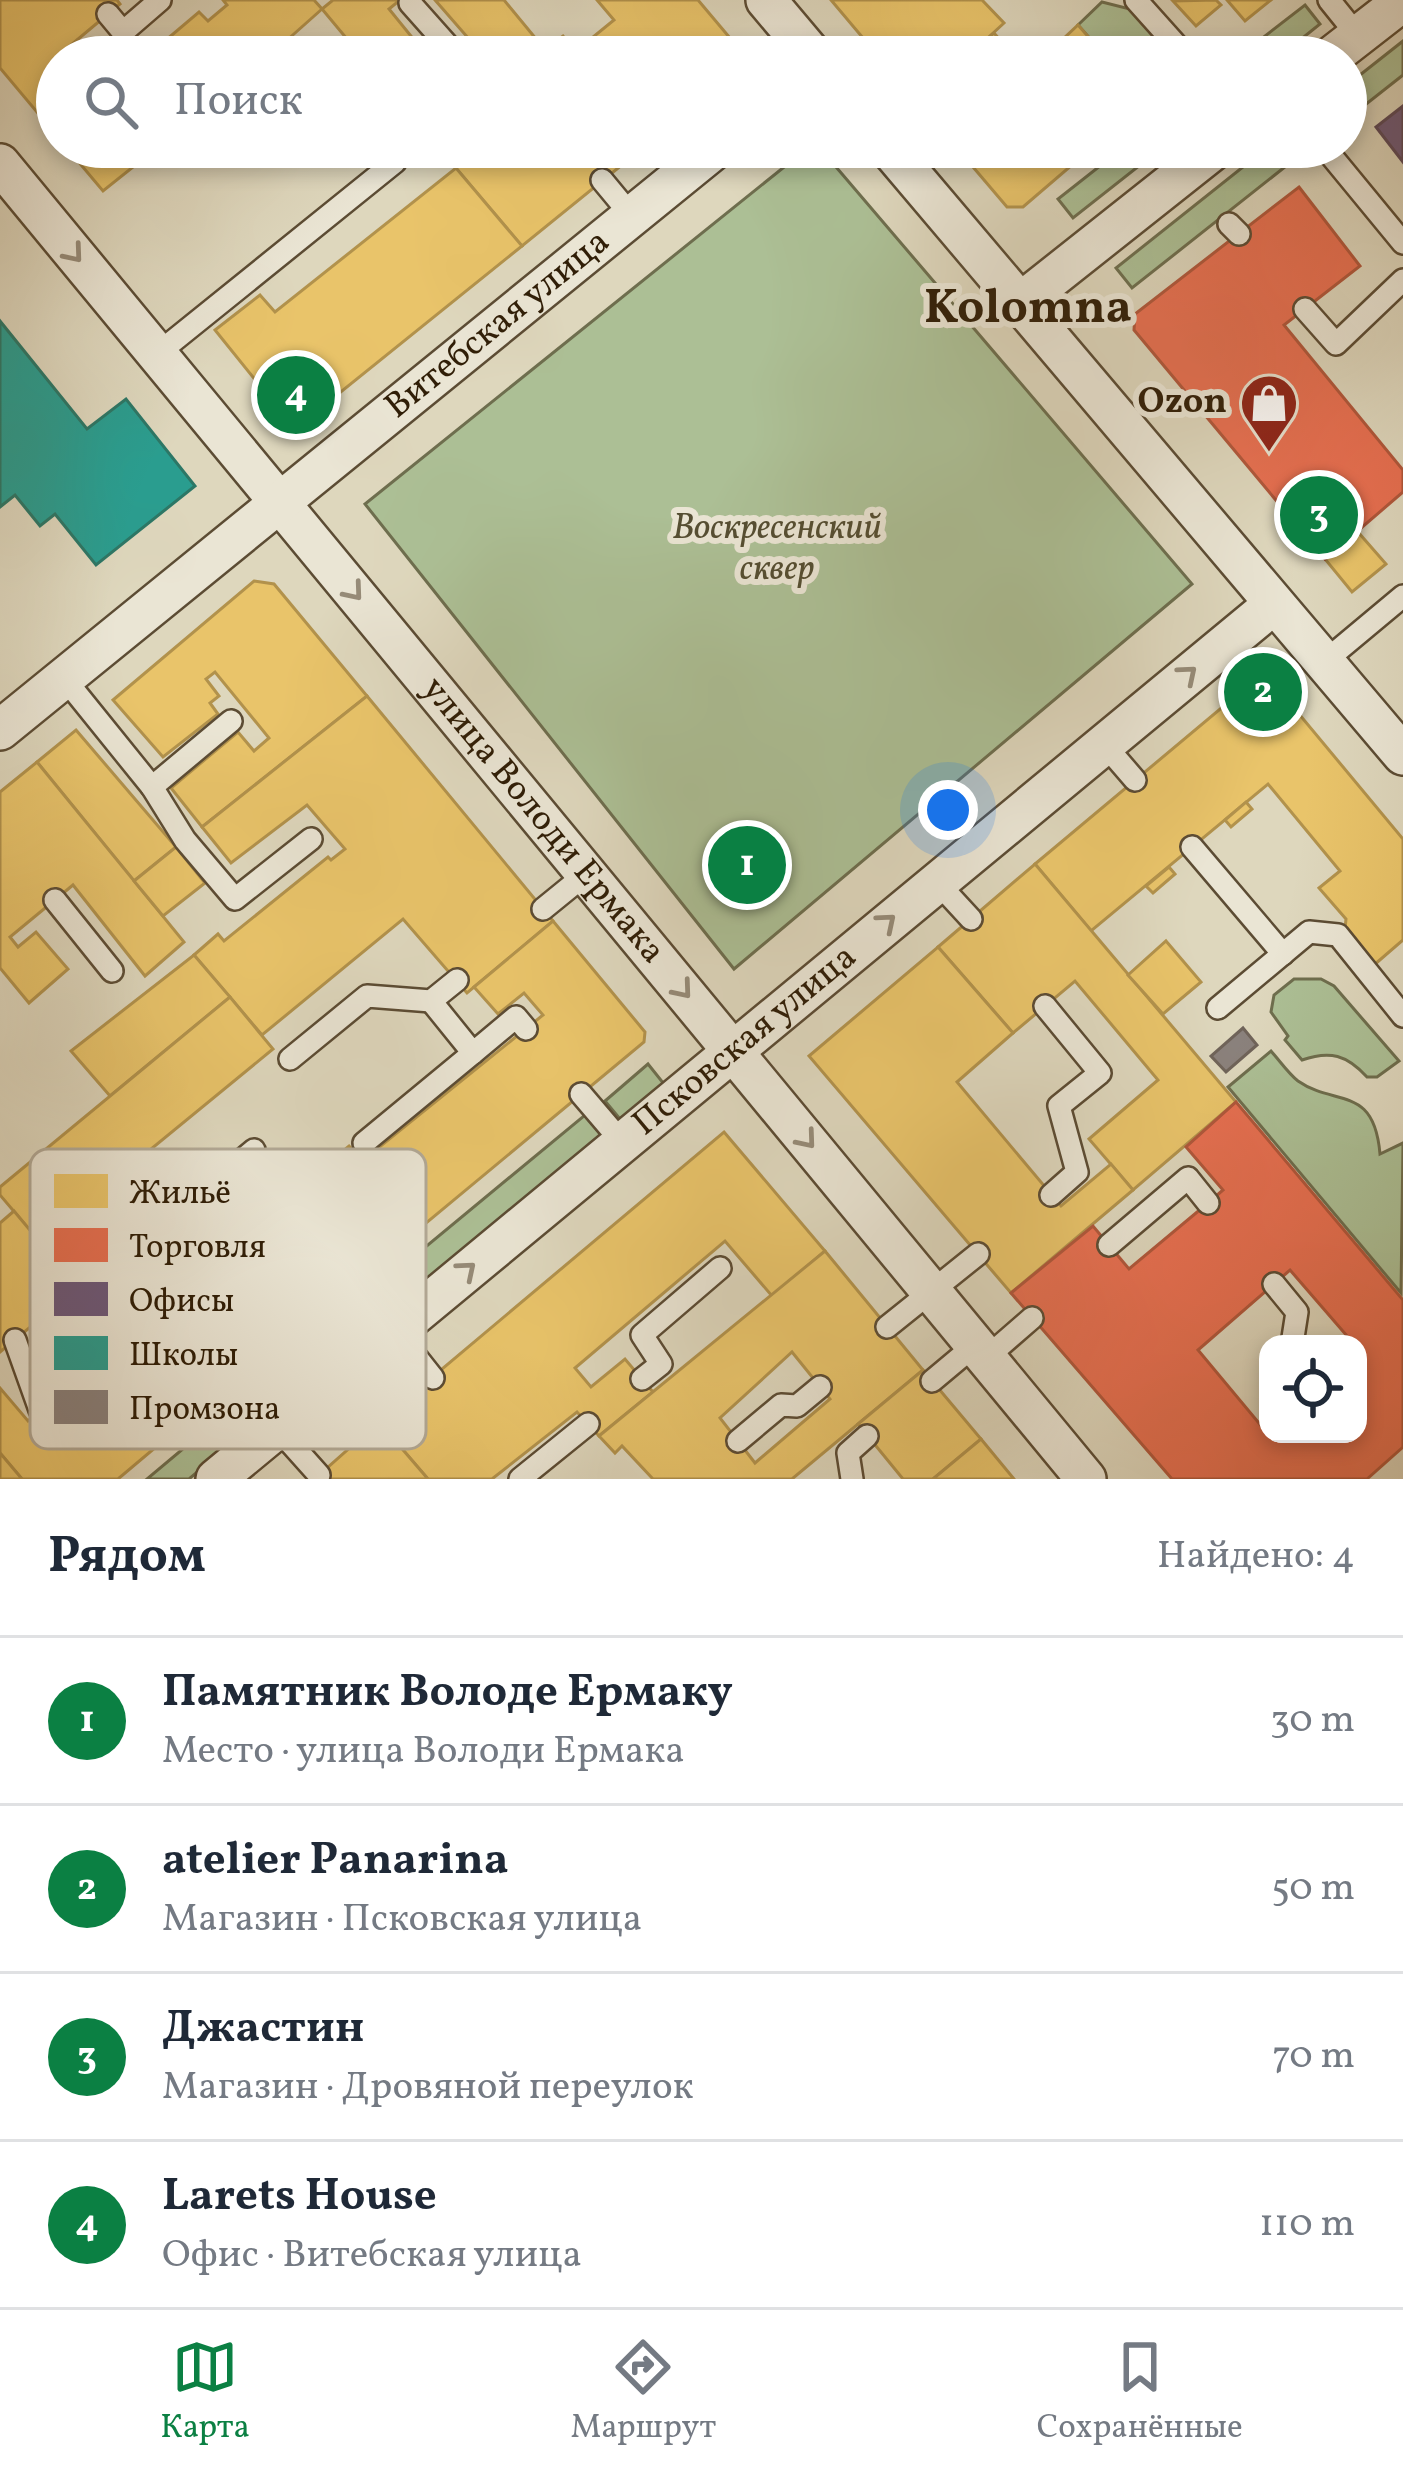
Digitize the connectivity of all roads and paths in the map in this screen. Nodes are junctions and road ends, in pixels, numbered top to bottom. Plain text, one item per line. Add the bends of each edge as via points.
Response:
1 (160, 0) edge
2 (766, 0) edge
3 (1136, 0) edge
4 (1329, 0) edge
5 (1403, 1) edge
6 (410, 3) dead end
7 (108, 14) dead end
8 (439, 36) edge
9 (796, 36) edge
10 (1168, 36) edge
11 (1341, 36) edge
12 (1357, 36) edge
13 (0, 164) edge
14 (389, 168) edge
15 (690, 168) edge
16 (906, 168) edge
17 (1191, 168) edge
18 (1341, 168) edge
19 (602, 180) dead end
20 (631, 214) junction
21 (1403, 243) edge
22 (1403, 280) edge
23 (1019, 304) junction
24 (1305, 309) dead end
25 (157, 355) junction
26 (279, 502) junction
27 (1403, 596) edge
28 (1274, 604) junction
29 (1324, 662) junction
30 (64, 678) junction
31 (231, 721) dead end
32 (0, 730) edge
33 (1104, 744) junction
34 (1403, 755) edge
35 (1135, 780) dead end
36 (152, 787) junction
37 (311, 839) dead end
38 (1192, 847) dead end
39 (586, 874) junction
40 (937, 881) junction
41 (55, 900) dead end
42 (543, 909) dead end
43 (971, 919) dead end
44 (1282, 954) junction
45 (112, 971) dead end
46 (457, 980) dead end
47 (431, 1001) junction
48 (1046, 1006) dead end
49 (1218, 1008) dead end
50 (1403, 1016) edge
51 (526, 1029) dead end
52 (732, 1050) junction
53 (473, 1053) junction
54 (290, 1060) dead end
55 (581, 1094) dead end
56 (622, 1142) junction
57 (364, 1143) dead end
58 (1051, 1196) dead end
59 (1208, 1203) dead end
60 (1109, 1245) dead end
61 (978, 1254) dead end
62 (720, 1268) dead end
63 (1274, 1284) dead end
64 (932, 1291) junction
65 (426, 1304) edge
66 (1032, 1318) dead end
67 (887, 1327) dead end
68 (1294, 1335) edge
69 (15, 1340) dead end
70 (981, 1351) junction
71 (426, 1369) edge
72 (433, 1378) dead end
73 (642, 1379) dead end
74 (932, 1381) dead end
75 (30, 1382) edge
76 (820, 1387) dead end
77 (588, 1424) dead end
78 (867, 1436) dead end
79 (738, 1441) dead end
80 (252, 1449) edge
81 (287, 1449) edge
82 (319, 1474) dead end
83 (513, 1476) edge
84 (216, 1479) edge
85 (851, 1479) edge
86 (1086, 1479) edge

1 - 7 lane via 123,32
2 - 9 street
3 - 10 lane
4 - 11 lane
5 - 12 street
6 - 8 lane
13 -> 25 street, улица Володи Ермака
14 - 25 lane
15 - 20 street, Витебская улица
16 - 23 street
17 - 23 street
18 - 21 lane
19 - 20 lane
20 - 26 street, Витебская улица
22 - 24 lane via 1336,344
23 - 28 street
25 - 26 street, улица Володи Ермака
26 - 30 street, Витебская улица
26 -> 39 street, улица Володи Ермака
27 - 29 lane
28 - 29 street
33 -> 28 street, Псковская улица
29 - 34 street
30 - 32 street, Витебская улица
30 - 36 lane
31 - 36 lane
33 - 35 lane
33 - 40 street, Псковская улица
36 - 37 lane via 235,899
38 - 44 lane
39 - 42 lane
39 -> 52 street, улица Володи Ермака
40 - 43 lane
52 -> 40 street, Псковская улица
41 - 45 lane
44 - 49 lane
44 - 50 lane via 1309,932 1338,935
46 - 47 lane
47 - 53 lane
47 - 54 lane via 367,996
48 - 58 lane via 1100,1073 1059,1106 1077,1172
51 - 53 lane via 516,1018
52 - 56 street, Псковская улица
52 -> 64 street, улица Володи Ермака
53 - 57 lane
55 - 56 lane
65 -> 56 street, Псковская улица
59 - 60 lane via 1188,1178
61 - 64 lane
62 - 73 lane via 642,1335 661,1364
63 - 68 lane via 1298,1312
64 - 67 lane
64 - 70 street, улица Володи Ермака
66 - 70 lane
69 - 75 lane
70 - 74 lane
70 - 86 street, улица Володи Ермака
71 - 72 lane
76 - 79 lane via 797,1406 781,1405
77 - 83 lane
78 - 85 lane via 848,1453
80 - 84 street, Псковская улица
81 - 82 lane

